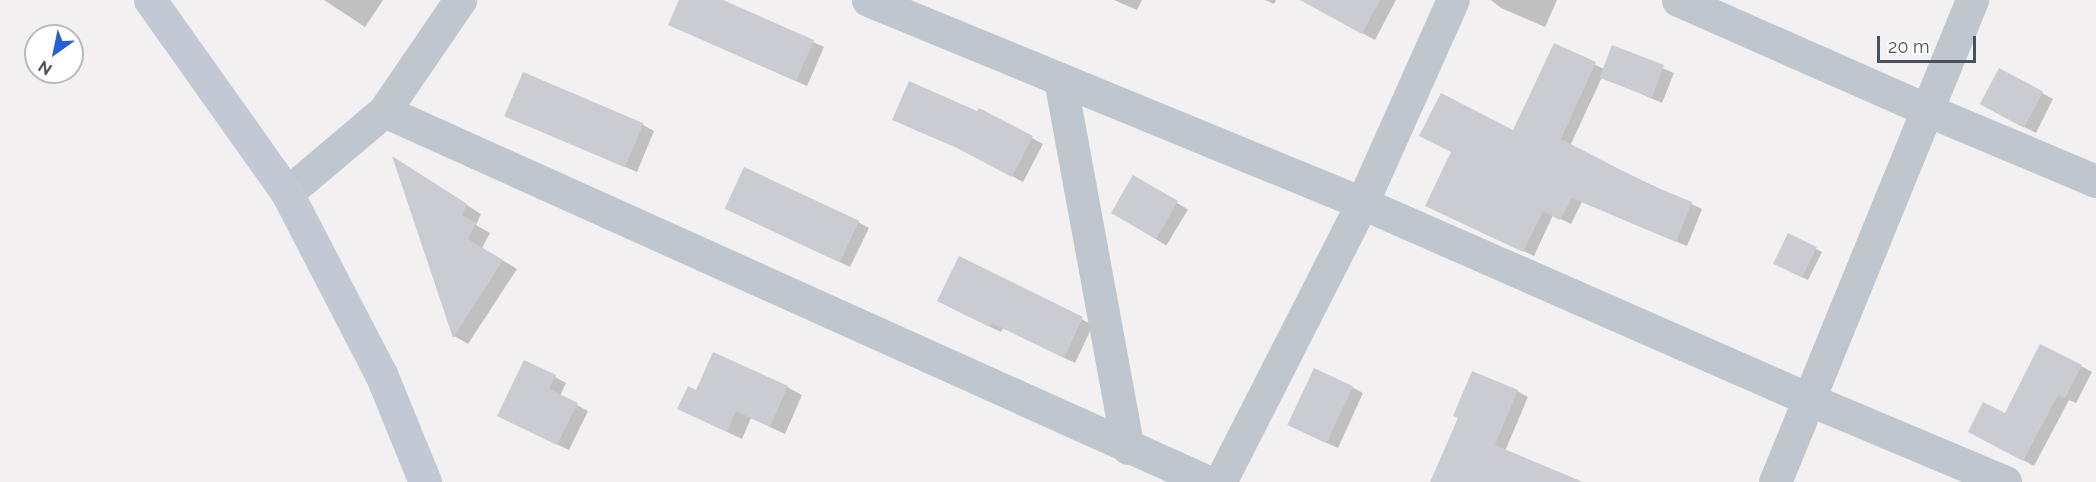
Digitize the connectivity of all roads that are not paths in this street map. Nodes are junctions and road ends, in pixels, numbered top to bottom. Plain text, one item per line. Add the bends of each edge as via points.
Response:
1 (150, 0) edge
2 (460, 0) edge
3 (868, 0) edge
4 (1454, 0) edge
5 (1678, 0) edge
6 (1972, 0) edge
7 (1060, 79) junction
8 (1927, 110) junction
9 (384, 111) junction
10 (2096, 181) edge
11 (286, 193) junction
12 (1362, 202) junction
13 (1808, 399) junction
14 (1128, 448) junction
15 (425, 482) edge
16 (1208, 482) edge
17 (1220, 482) edge
18 (1774, 482) edge
19 (2005, 482) edge

1 - 11 main road
2 - 9 street
3 - 7 street
4 - 12 street
5 - 8 street
6 - 8 street
7 - 12 street
7 - 14 street
8 - 10 street
8 - 13 street
9 - 11 street
9 - 14 street
11 - 15 main road via 381,374
12 - 13 street
12 - 17 street
13 - 18 street
13 - 19 street
14 - 16 street

